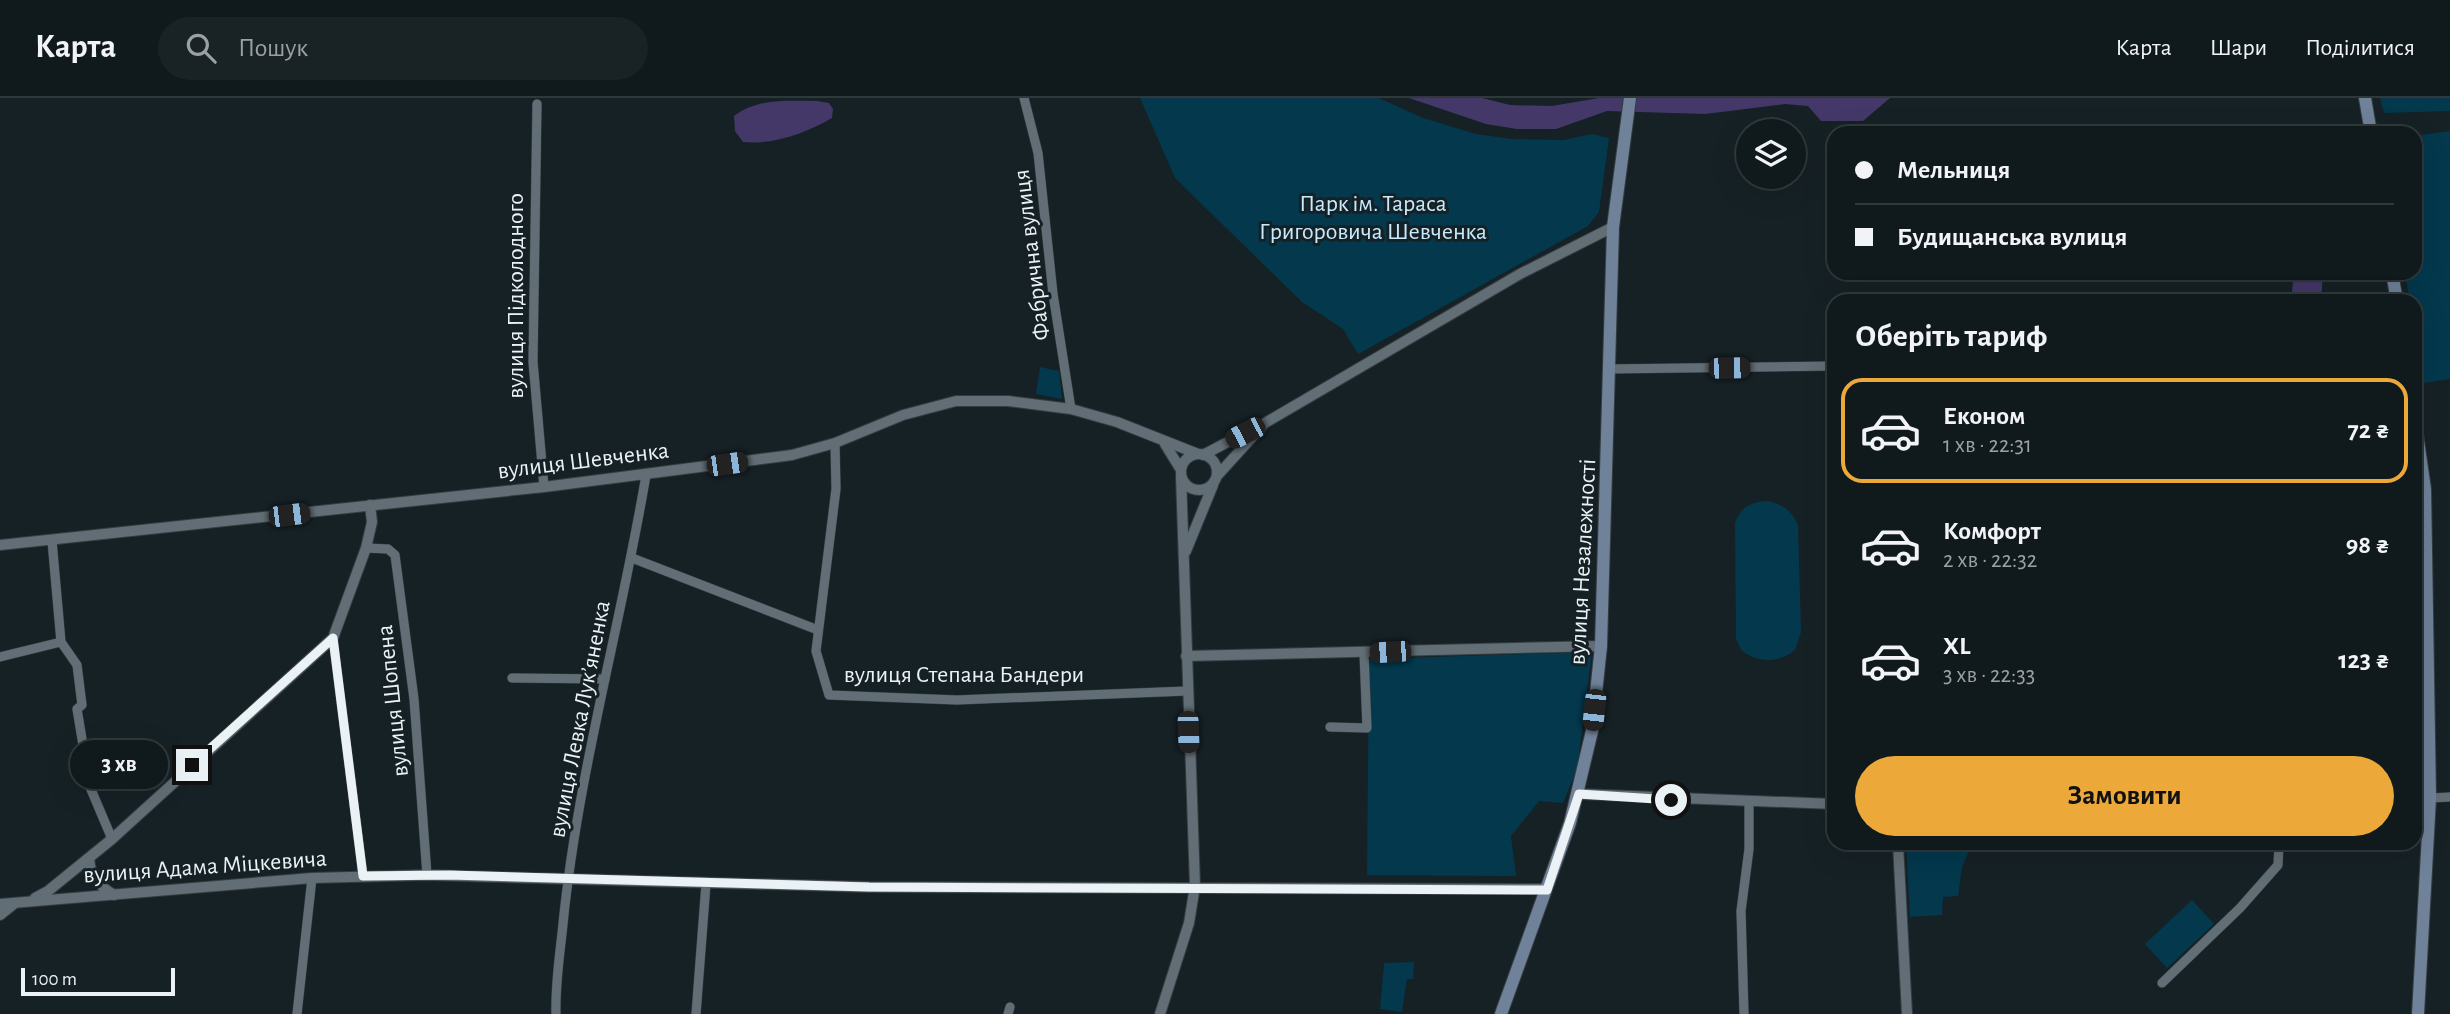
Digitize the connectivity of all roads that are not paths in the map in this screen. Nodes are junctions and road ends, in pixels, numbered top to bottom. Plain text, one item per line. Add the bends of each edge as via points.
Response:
1 (1024, 98) edge
2 (1630, 98) edge
3 (2365, 99) edge
4 (537, 104) dead end
5 (2370, 126) edge
6 (1614, 227) junction
7 (1827, 366) edge
8 (1608, 369) junction
9 (1070, 409) junction
10 (1265, 422) junction
11 (835, 443) junction
12 (1165, 444) junction
13 (1200, 454) junction
14 (2422, 468) edge
15 (1181, 473) junction
16 (646, 475) junction
17 (1216, 479) junction
18 (544, 487) junction
19 (370, 505) junction
20 (52, 541) junction
21 (0, 545) edge
22 (366, 548) junction
23 (1184, 557) junction
24 (632, 558) junction
25 (818, 630) junction
26 (333, 638) junction
27 (61, 642) junction
28 (1601, 646) junction
29 (1364, 653) junction
30 (1186, 656) junction
31 (0, 657) edge
32 (512, 678) dead end
33 (605, 679) junction
34 (1187, 691) junction
35 (1330, 727) dead end
36 (1579, 794) junction
37 (2450, 797) edge
38 (2430, 798) junction
39 (2422, 800) edge
40 (1749, 803) junction
41 (1827, 804) edge
42 (2422, 812) edge
43 (2429, 822) junction
44 (112, 839) junction
45 (1898, 850) edge
46 (2278, 850) edge
47 (89, 859) junction
48 (427, 875) junction
49 (363, 876) junction
50 (312, 878) junction
51 (568, 878) junction
52 (706, 884) junction
53 (1195, 886) junction
54 (1547, 890) junction
55 (114, 895) junction
56 (29, 901) junction
57 (15, 903) junction
58 (0, 904) edge
59 (0, 915) edge
60 (2162, 983) dead end
61 (296, 1014) edge
62 (555, 1014) edge
63 (696, 1014) edge
64 (1160, 1014) edge
65 (1501, 1014) edge
66 (1745, 1014) edge
67 (1907, 1014) edge
68 (2418, 1014) edge

1 - 9 street, Фабрична вулиця via 1038,153
2 - 6 main road, вулиця Незалежності
3 - 5 main road
4 - 18 street, вулиця Підколодного via 533,362
6 - 8 main road, вулиця Незалежності
6 - 10 street via 1520,274
7 - 8 street
8 - 28 main road, вулиця Незалежності
9 - 11 street, вулиця Шевченка via 1008,401 956,401 903,415
9 - 12 street, вулиця Шевченка via 1117,422
10 - 13 street
10 - 17 street
11 - 16 street, вулиця Шевченка via 792,455
11 - 25 street, вулиця Степана Бандери via 836,489
12 - 13 street, вулиця Шевченка
12 - 15 street
13 - 15 street via 1187,459
13 - 17 street via 1216,465
14 - 38 main road
15 - 17 street via 1193,489 1205,489
15 - 23 street
16 - 18 street, вулиця Шевченка
16 - 24 street, вулиця Левка Лукʼяненка
17 - 23 street
18 - 19 street, вулиця Шевченка
19 - 20 street, вулиця Шевченка
19 - 22 street via 372,522
20 - 21 street, вулиця Шевченка
20 - 27 street
22 - 26 street
22 - 48 street, вулиця Шопена via 387,549 395,555 414,699
23 - 30 street
24 - 25 street
24 - 33 street, вулиця Левка Лукʼяненка
25 - 34 street, вулиця Степана Бандери via 816,651 828,695 957,700
26 - 44 street
26 - 49 street
27 - 31 street
27 - 44 street via 77,665 82,705 77,709 90,787
28 - 29 street
28 - 36 main road, вулиця Незалежності via 1592,731
29 - 30 street
29 - 35 street via 1367,728
30 - 34 street
32 - 33 street
33 - 51 street, вулиця Левка Лукʼяненка
34 - 53 street
36 - 40 street
36 - 54 main road, вулиця Незалежності
37 - 38 street
38 - 39 street
38 - 43 main road
40 - 41 street
40 - 66 street via 1741,911
42 - 43 street
43 - 68 main road
44 - 47 street
45 - 67 street
46 - 60 street via 2277,865 2240,908
47 - 55 street via 99,886
47 - 56 street
48 - 49 street, вулиця Адама Міцкевича
48 - 51 street, вулиця Адама Міцкевича
49 - 50 street, вулиця Адама Міцкевича
50 - 55 street, вулиця Адама Міцкевича
50 - 61 street
51 - 52 street, вулиця Адама Міцкевича
51 - 62 street, вулиця Левка Лукʼяненка
52 - 53 street, вулиця Адама Міцкевича via 1033,889
52 - 63 street
53 - 54 street, вулиця Адама Міцкевича
53 - 64 street via 1189,923
54 - 65 main road, вулиця Незалежності
55 - 56 street, вулиця Адама Міцкевича
56 - 57 street, вулиця Адама Міцкевича
57 - 58 street, вулиця Адама Міцкевича
57 - 59 street

